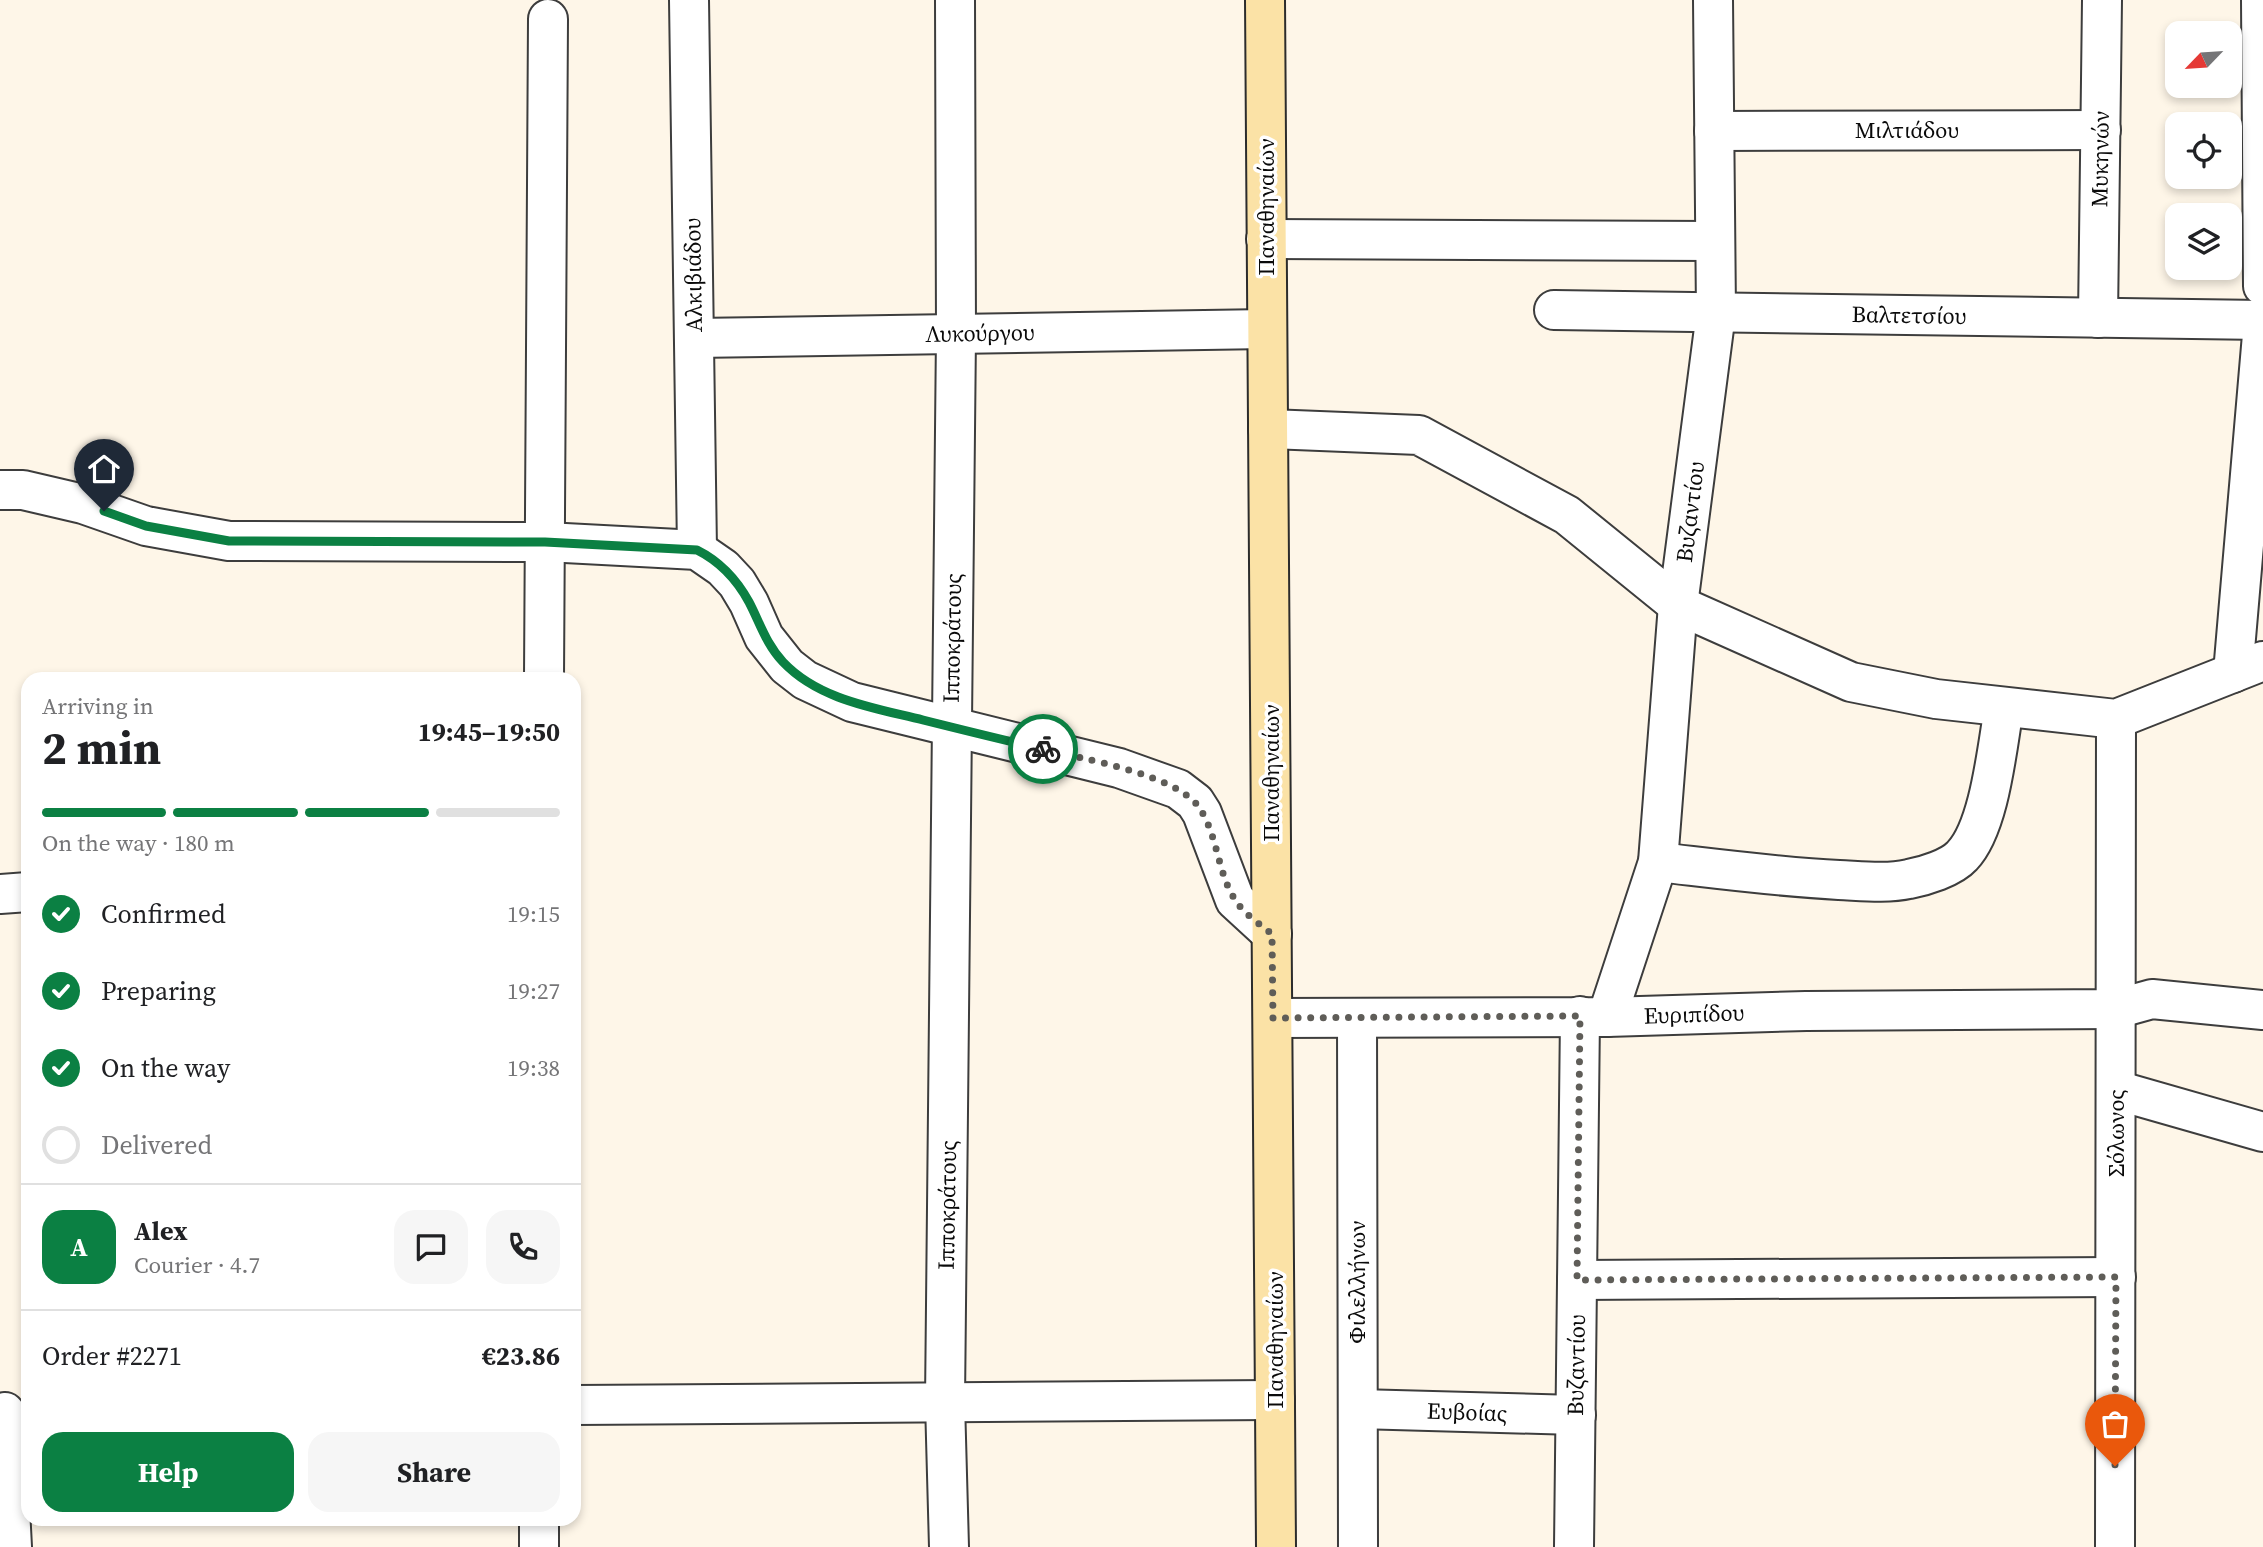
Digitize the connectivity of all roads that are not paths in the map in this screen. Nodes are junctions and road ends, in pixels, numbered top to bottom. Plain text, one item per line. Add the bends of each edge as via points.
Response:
1 (689, 0) edge
2 (954, 0) edge
3 (1265, 0) edge
4 (1713, 0) edge
5 (2102, 0) edge
6 (2261, 0) edge
7 (548, 19) dead end
8 (2101, 130) junction
9 (1714, 131) junction
10 (1266, 239) junction
11 (1715, 241) junction
12 (2263, 286) edge
13 (1554, 310) dead end
14 (1716, 313) junction
15 (2098, 318) junction
16 (2263, 322) edge
17 (1267, 329) junction
18 (956, 334) junction
19 (694, 338) junction
20 (1268, 429) junction
21 (0, 490) edge
22 (545, 542) junction
23 (697, 550) junction
24 (1678, 605) junction
25 (2248, 667) edge
26 (544, 672) edge
27 (2004, 708) junction
28 (2116, 719) junction
29 (951, 727) junction
30 (1658, 862) junction
31 (21, 892) edge
32 (0, 894) edge
33 (1272, 934) junction
34 (2116, 1009) junction
35 (2263, 1010) edge
36 (1594, 1016) junction
37 (1357, 1017) junction
38 (1273, 1018) junction
39 (2116, 1090) junction
40 (2263, 1132) edge
41 (2116, 1277) junction
42 (1577, 1280) junction
43 (1275, 1400) junction
44 (945, 1402) junction
45 (581, 1405) edge
46 (1357, 1409) junction
47 (5, 1412) dead end
48 (1576, 1415) junction
49 (539, 1526) edge
50 (12, 1547) edge
51 (539, 1547) edge
52 (949, 1547) edge
53 (1276, 1547) edge
54 (1286, 1547) edge
55 (1358, 1547) edge
56 (1574, 1547) edge
57 (2115, 1547) edge

1 - 19 street, Αλκιβιάδου
2 - 18 street, Ιπποκράτους
3 - 10 street, Παναθηναίων
4 - 9 street, Βυζαντίου
5 - 8 street, Μυκηνών
6 - 12 street
7 - 22 street
8 - 9 street, Μιλτιάδου
8 - 15 street, Μυκηνών
9 - 11 street, Βυζαντίου
10 - 11 street
10 - 17 street, Παναθηναίων
11 - 14 street, Βυζαντίου
13 - 14 street, Βαλτετσίου
14 - 15 street, Βαλτετσίου
14 - 24 street, Βυζαντίου
15 - 16 street, Βαλτετσίου
16 - 25 street
17 - 18 street, Λυκούργου
17 - 20 street, Παναθηναίων
18 - 19 street, Λυκούργου
18 - 29 street, Ιπποκράτους
19 - 23 street, Αλκιβιάδου
20 - 24 street via 1419,435 1567,515
20 - 33 street, Παναθηναίων
21 - 22 street via 23,490 146,526 229,541
22 - 23 street
22 - 26 street
23 - 29 street via 733,579 769,646 805,680 852,702
24 - 27 street via 1851,682
24 - 30 street, Βυζαντίου
25 - 28 street
27 - 28 street
27 - 30 street via 1991,789 1978,830 1962,856 1941,869 1910,879 1878,881
28 - 34 street, Σόλωνος
29 - 33 street via 1110,766 1178,789 1202,813 1235,900
29 - 44 street, Ιπποκράτους
30 - 36 street, Βυζαντίου
31 - 32 street
33 - 38 street, Παναθηναίων
34 - 35 street, Ευριπίδου via 2152,999
34 - 36 street, Ευριπίδου
34 - 39 street, Σόλωνος
36 - 37 street, Ευριπίδου
36 - 42 street, Βυζαντίου
37 - 38 street, Ευριπίδου
37 - 46 street, Φιλελλήνων
38 - 43 street, Παναθηναίων
39 - 40 street
39 - 41 street, Σόλωνος
41 - 42 street
41 - 57 street, Σόλωνος
42 - 48 street, Βυζαντίου
43 - 44 street
43 - 53 street, Παναθηναίων
44 - 45 street
44 - 52 street, Ιπποκράτους
46 - 48 street, Ευβοίας
46 - 55 street, Φιλελλήνων
47 - 50 street
48 - 56 street, Βυζαντίου
49 - 51 street
53 - 54 street

